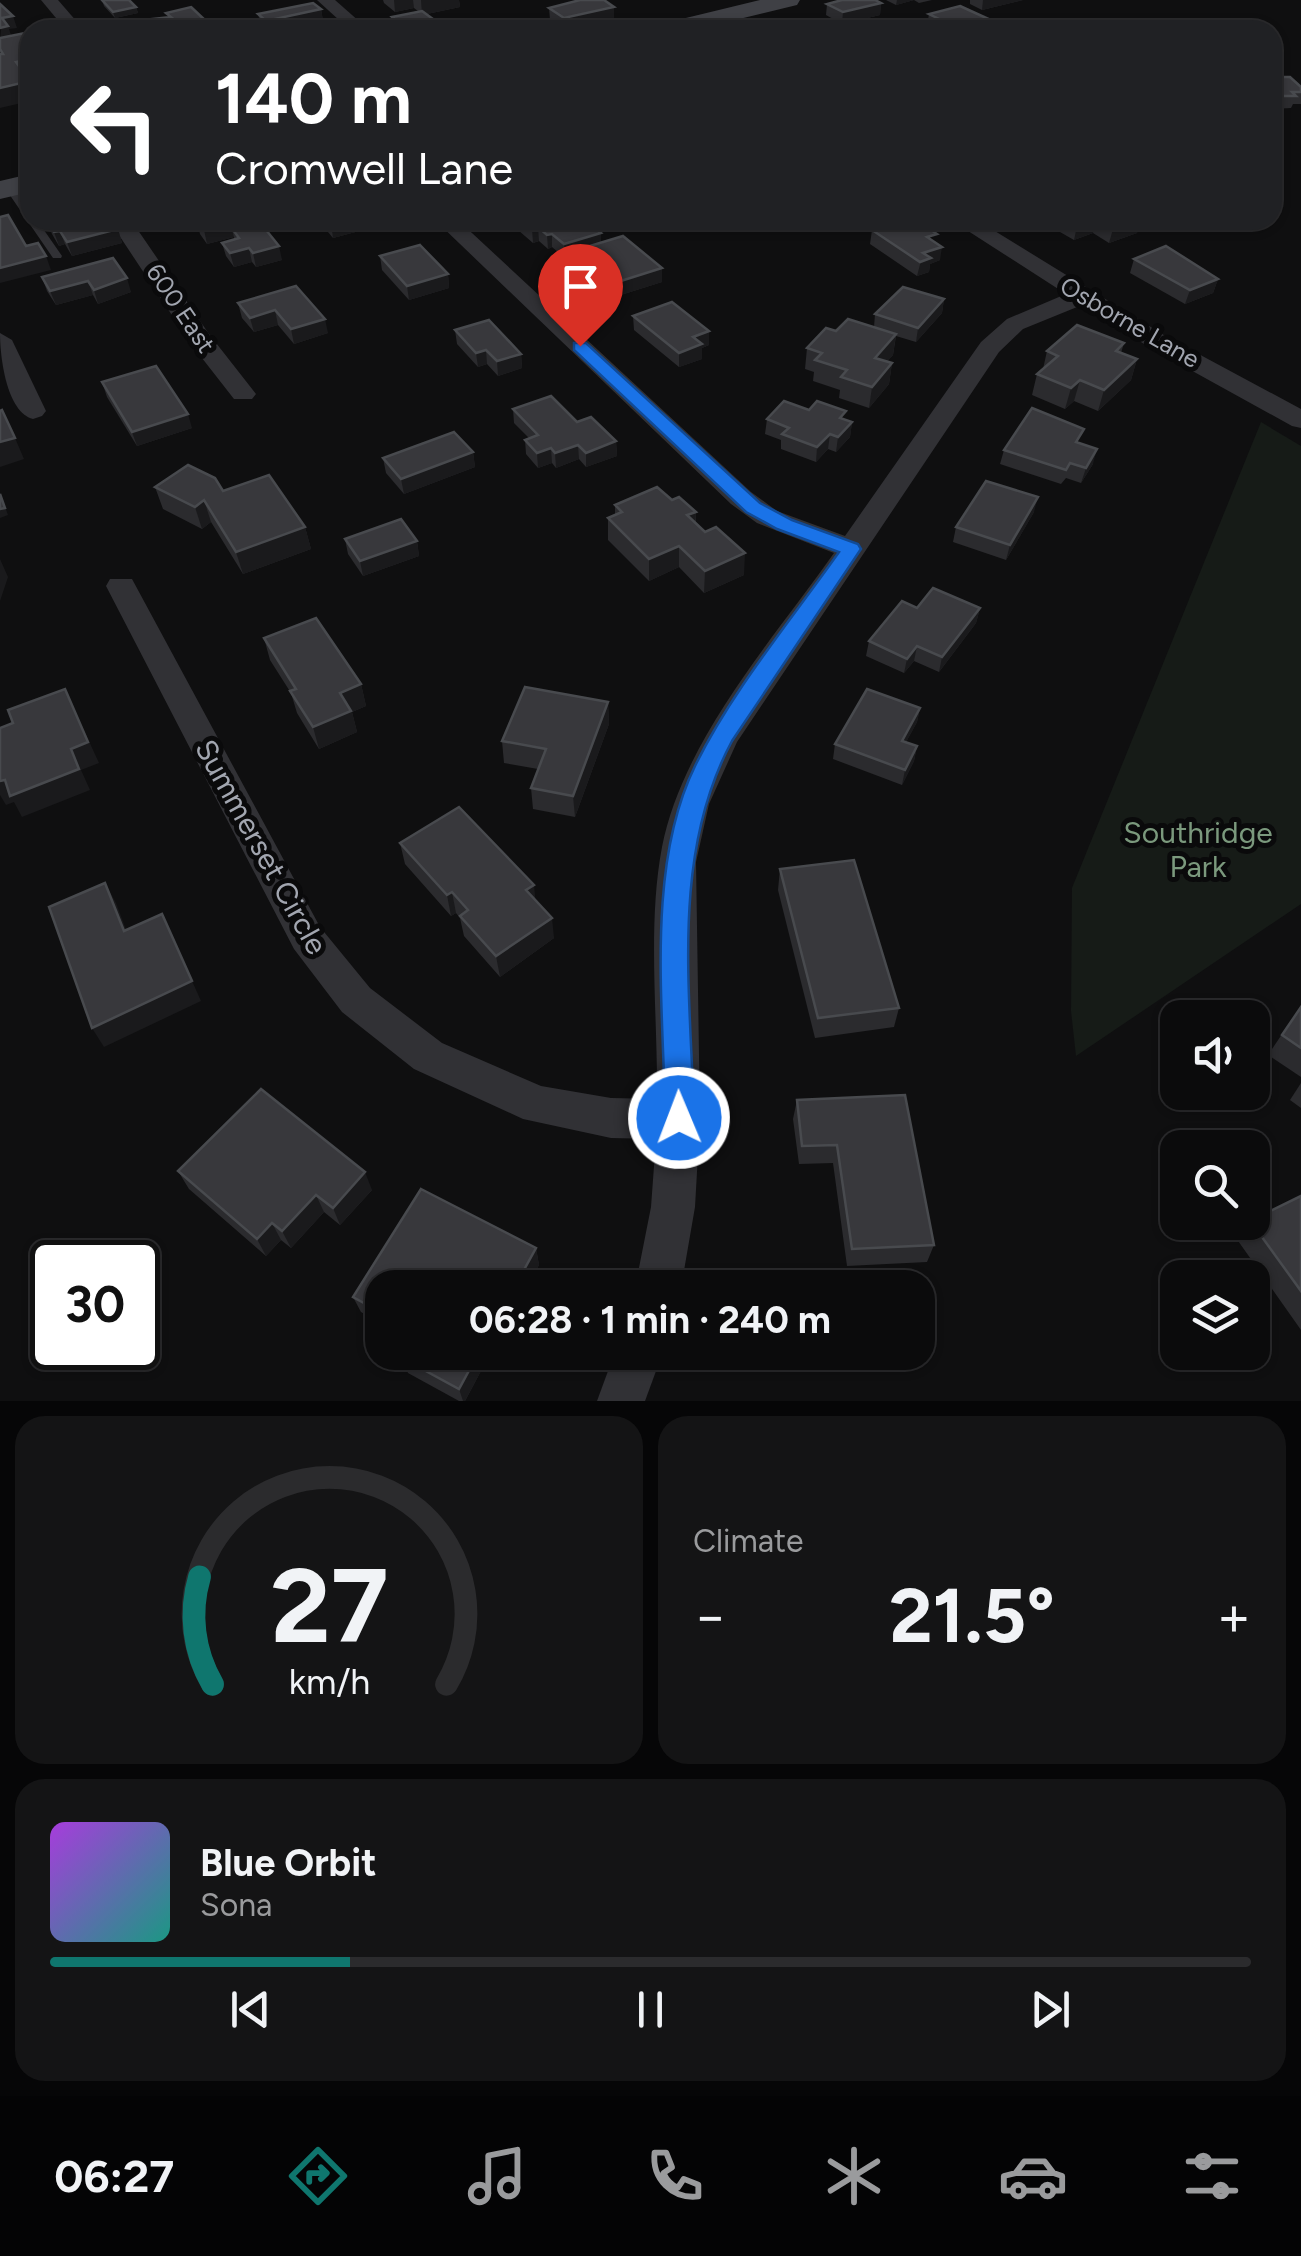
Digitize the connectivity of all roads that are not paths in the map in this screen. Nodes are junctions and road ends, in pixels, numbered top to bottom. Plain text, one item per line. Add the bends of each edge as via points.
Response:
1 (49, 0) edge
2 (325, 0) edge
3 (789, 0) edge
4 (66, 20) edge
5 (348, 20) edge
6 (706, 20) edge
7 (39, 230) edge
8 (127, 230) edge
9 (457, 230) edge
10 (978, 230) edge
11 (57, 256) dead end
12 (1082, 296) junction
13 (0, 340) edge
14 (244, 394) dead end
15 (33, 411) dead end
16 (1301, 420) edge
17 (851, 549) junction
18 (121, 586) dead end
19 (679, 1118) junction
20 (661, 1270) edge
21 (633, 1370) edge
22 (620, 1401) edge

1 - 4 street
2 - 5 street
3 - 6 main road
7 - 11 lane
8 - 14 street, 600 East
9 - 17 street via 741,498 784,525
10 - 12 street, Osborne Lane
12 - 16 street, Osborne Lane
12 - 17 street via 1000,334
13 - 15 street
17 - 19 street via 705,769 680,847
18 - 19 street, Summerset Circle via 307,938 356,1000 428,1056 538,1106 612,1118
19 - 20 street via 676,1189
21 - 22 street

